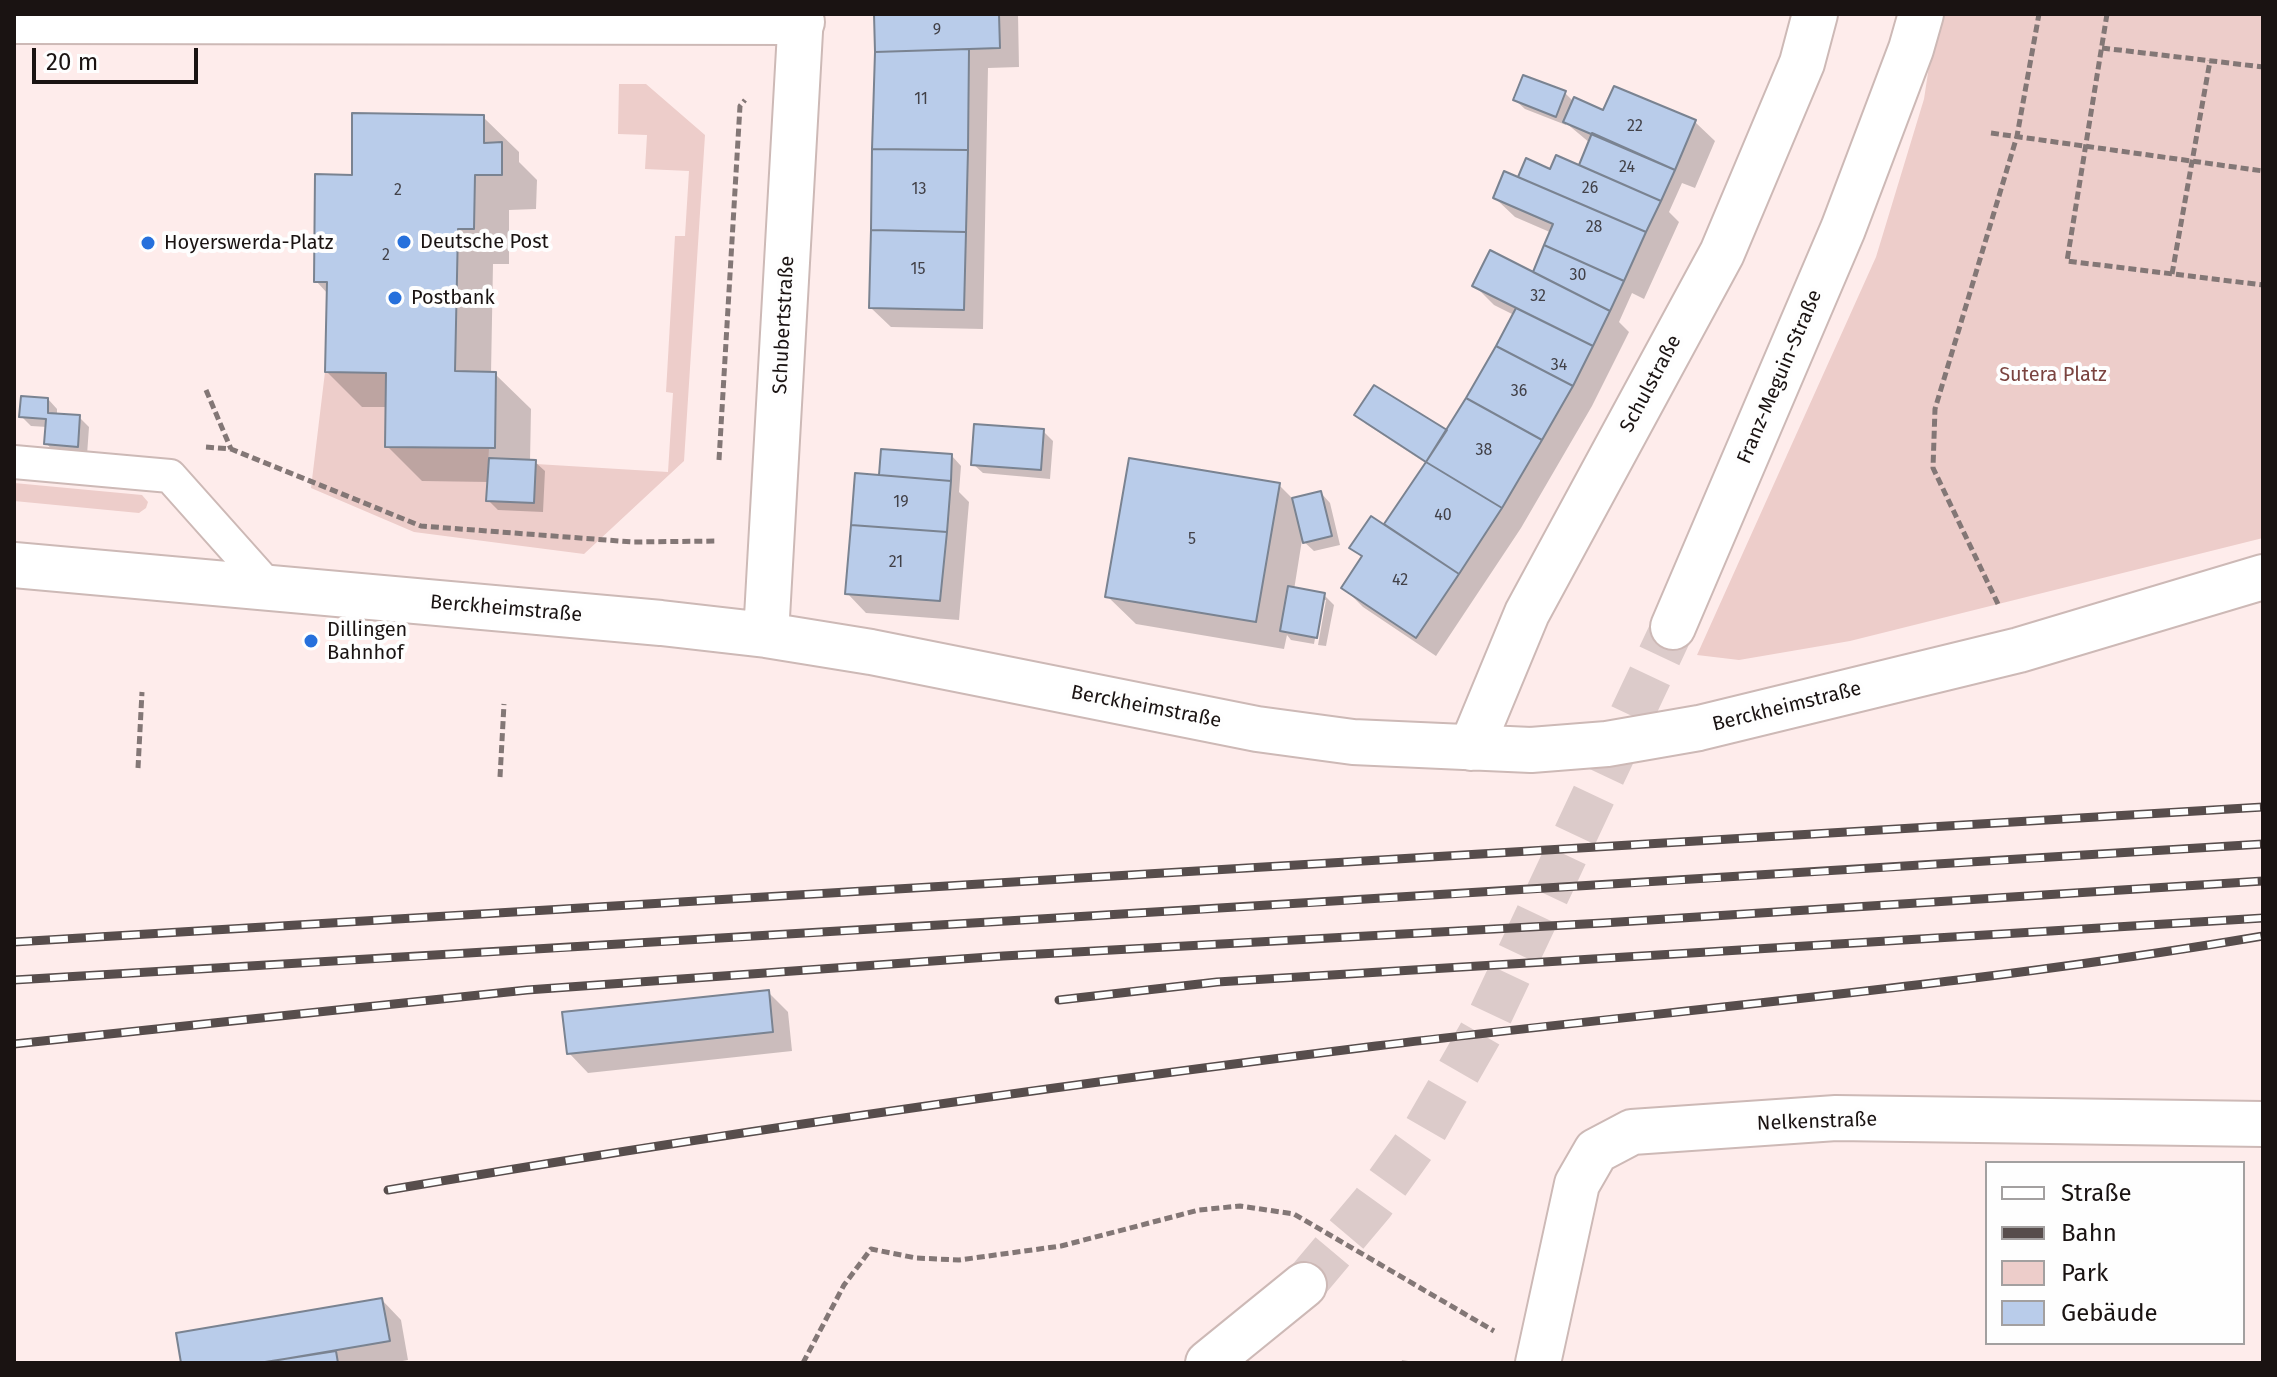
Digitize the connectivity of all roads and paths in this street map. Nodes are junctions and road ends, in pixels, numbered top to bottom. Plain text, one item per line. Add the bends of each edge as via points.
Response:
1 (1815, 14) edge
2 (1891, 14) edge
3 (1921, 14) edge
4 (2039, 14) edge
5 (2107, 14) edge
6 (802, 18) edge
7 (41, 19) edge
8 (2102, 48) junction
9 (2210, 61) junction
10 (2263, 67) edge
11 (1883, 125) junction
12 (1991, 133) dead end
13 (2017, 136) junction
14 (2086, 145) junction
15 (2192, 161) junction
16 (2263, 171) edge
17 (2172, 274) junction
18 (2263, 285) edge
19 (206, 390) dead end
20 (14, 462) edge
21 (717, 541) dead end
22 (14, 565) edge
23 (2263, 577) edge
24 (269, 587) junction
25 (1673, 627) tunnel mouth
26 (766, 635) junction
27 (2019, 650) junction
28 (142, 692) dead end
29 (504, 704) dead end
30 (1471, 748) junction
31 (138, 768) dead end
32 (500, 777) dead end
33 (2263, 1124) edge
34 (1304, 1285) tunnel mouth
35 (1539, 1356) edge
36 (803, 1363) edge
37 (1208, 1363) edge

1 - 30 street, Schulstraße via 1802,63 1722,253 1527,613
2 - 11 street, Franz-Meguin-Straße
3 - 11 street, Franz-Meguin-Straße
4 - 13 path
5 - 8 path
6 - 7 street
6 - 26 street, Schubertstraße
8 - 9 path
8 - 14 path
9 - 10 path
9 - 15 path
11 - 25 street, Franz-Meguin-Straße
12 - 13 path
13 - 14 path
13 - 27 path via 1935,409 1933,468
14 - 15 path
14 - 17 path via 2067,261
15 - 16 path
15 - 17 path
17 - 18 path
19 - 21 path via 231,449 421,526 633,542
20 - 24 lane via 170,476
22 - 24 street, Berckheimstraße
23 - 27 street, Berckheimstraße
24 - 26 street, Berckheimstraße
26 - 30 street, Berckheimstraße via 1257,729 1353,742
27 - 30 street, Berckheimstraße via 1699,728 1607,744
28 - 31 path
29 - 32 path
33 - 35 street, Nelkenstraße via 1836,1118 1632,1132 1596,1151 1577,1184
34 - 37 street
35 - 36 path via 1294,1214 1240,1206 1199,1210 1061,1246 959,1260 871,1249 844,1285

